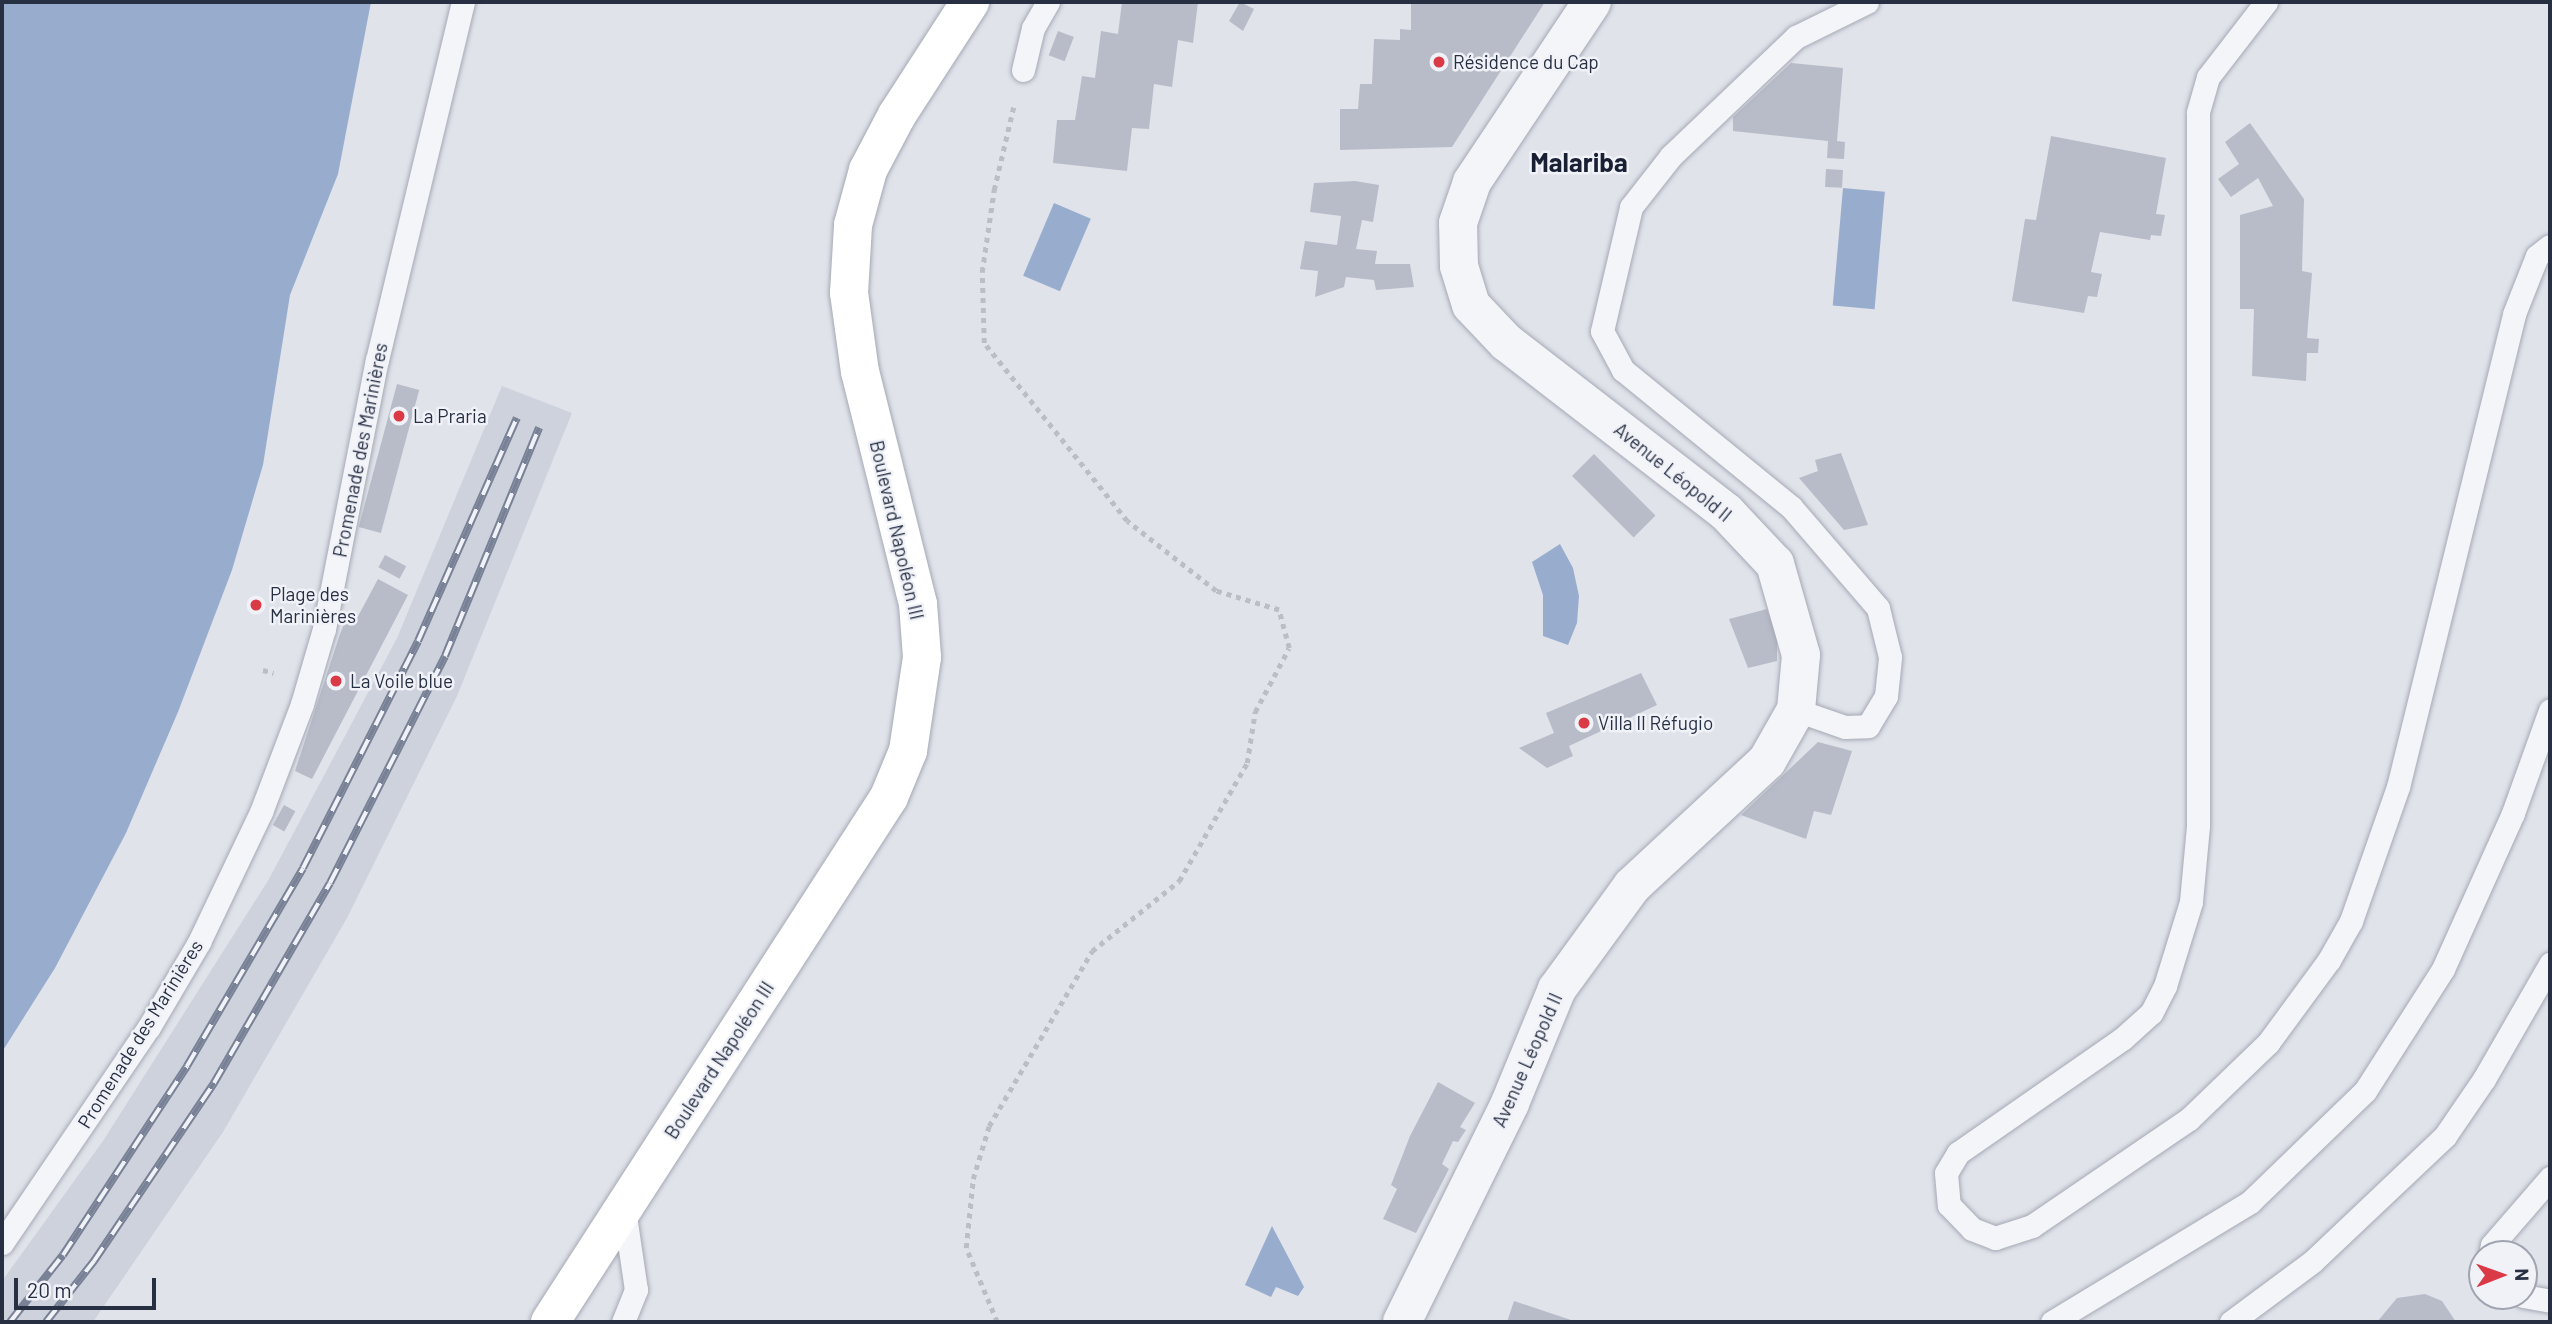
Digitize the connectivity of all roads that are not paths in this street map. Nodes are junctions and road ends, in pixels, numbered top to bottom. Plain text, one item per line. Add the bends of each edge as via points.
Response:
1 (463, 2) edge
2 (970, 2) edge
3 (1048, 2) edge
4 (1591, 2) edge
5 (1867, 2) edge
6 (2266, 2) edge
7 (1023, 70) road end
8 (2550, 246) edge
9 (1796, 710) junction
10 (2550, 710) edge
11 (2550, 964) edge
12 (2550, 1178) edge
13 (624, 1209) junction
14 (2496, 1240) edge
15 (2, 1243) edge
16 (550, 1322) edge
17 (623, 1322) edge
18 (1402, 1322) edge
19 (2052, 1322) edge
20 (2231, 1322) edge

1 - 15 lane, Promenade des Marinières via 377,359 324,629 302,705 261,812 199,942 149,1027
2 - 13 main road, Boulevard Napoléon III via 897,116 869,170 853,225 849,293 860,372 918,604 922,657 908,751 889,797
3 - 7 lane via 1033,28
4 - 9 street, Avenue Léopold II via 1472,182 1458,223 1459,266 1471,305 1507,343 1726,512 1775,564 1801,655
5 - 9 lane via 1796,37 1671,156 1632,207 1602,331 1623,370 1791,507 1878,608 1889,657 1886,696 1868,726 1845,727
6 - 8 lane via 2208,77 2198,113 2198,826 2191,902 2165,986 2151,1013 2122,1039 1958,1153 1946,1173 1949,1205 1972,1229 1995,1238 2032,1226 2189,1119 2268,1043 2329,960 2351,921 2390,813 2514,314 2537,256
9 - 18 street, Avenue Léopold II via 1767,761 1632,886 1557,989 1510,1103
10 - 19 lane via 2513,813 2443,969 2365,1091 2250,1202
11 - 20 lane via 2484,1079 2445,1136 2313,1261
12 - 14 lane
13 - 16 main road, Boulevard Napoléon III
13 - 17 lane via 635,1290

